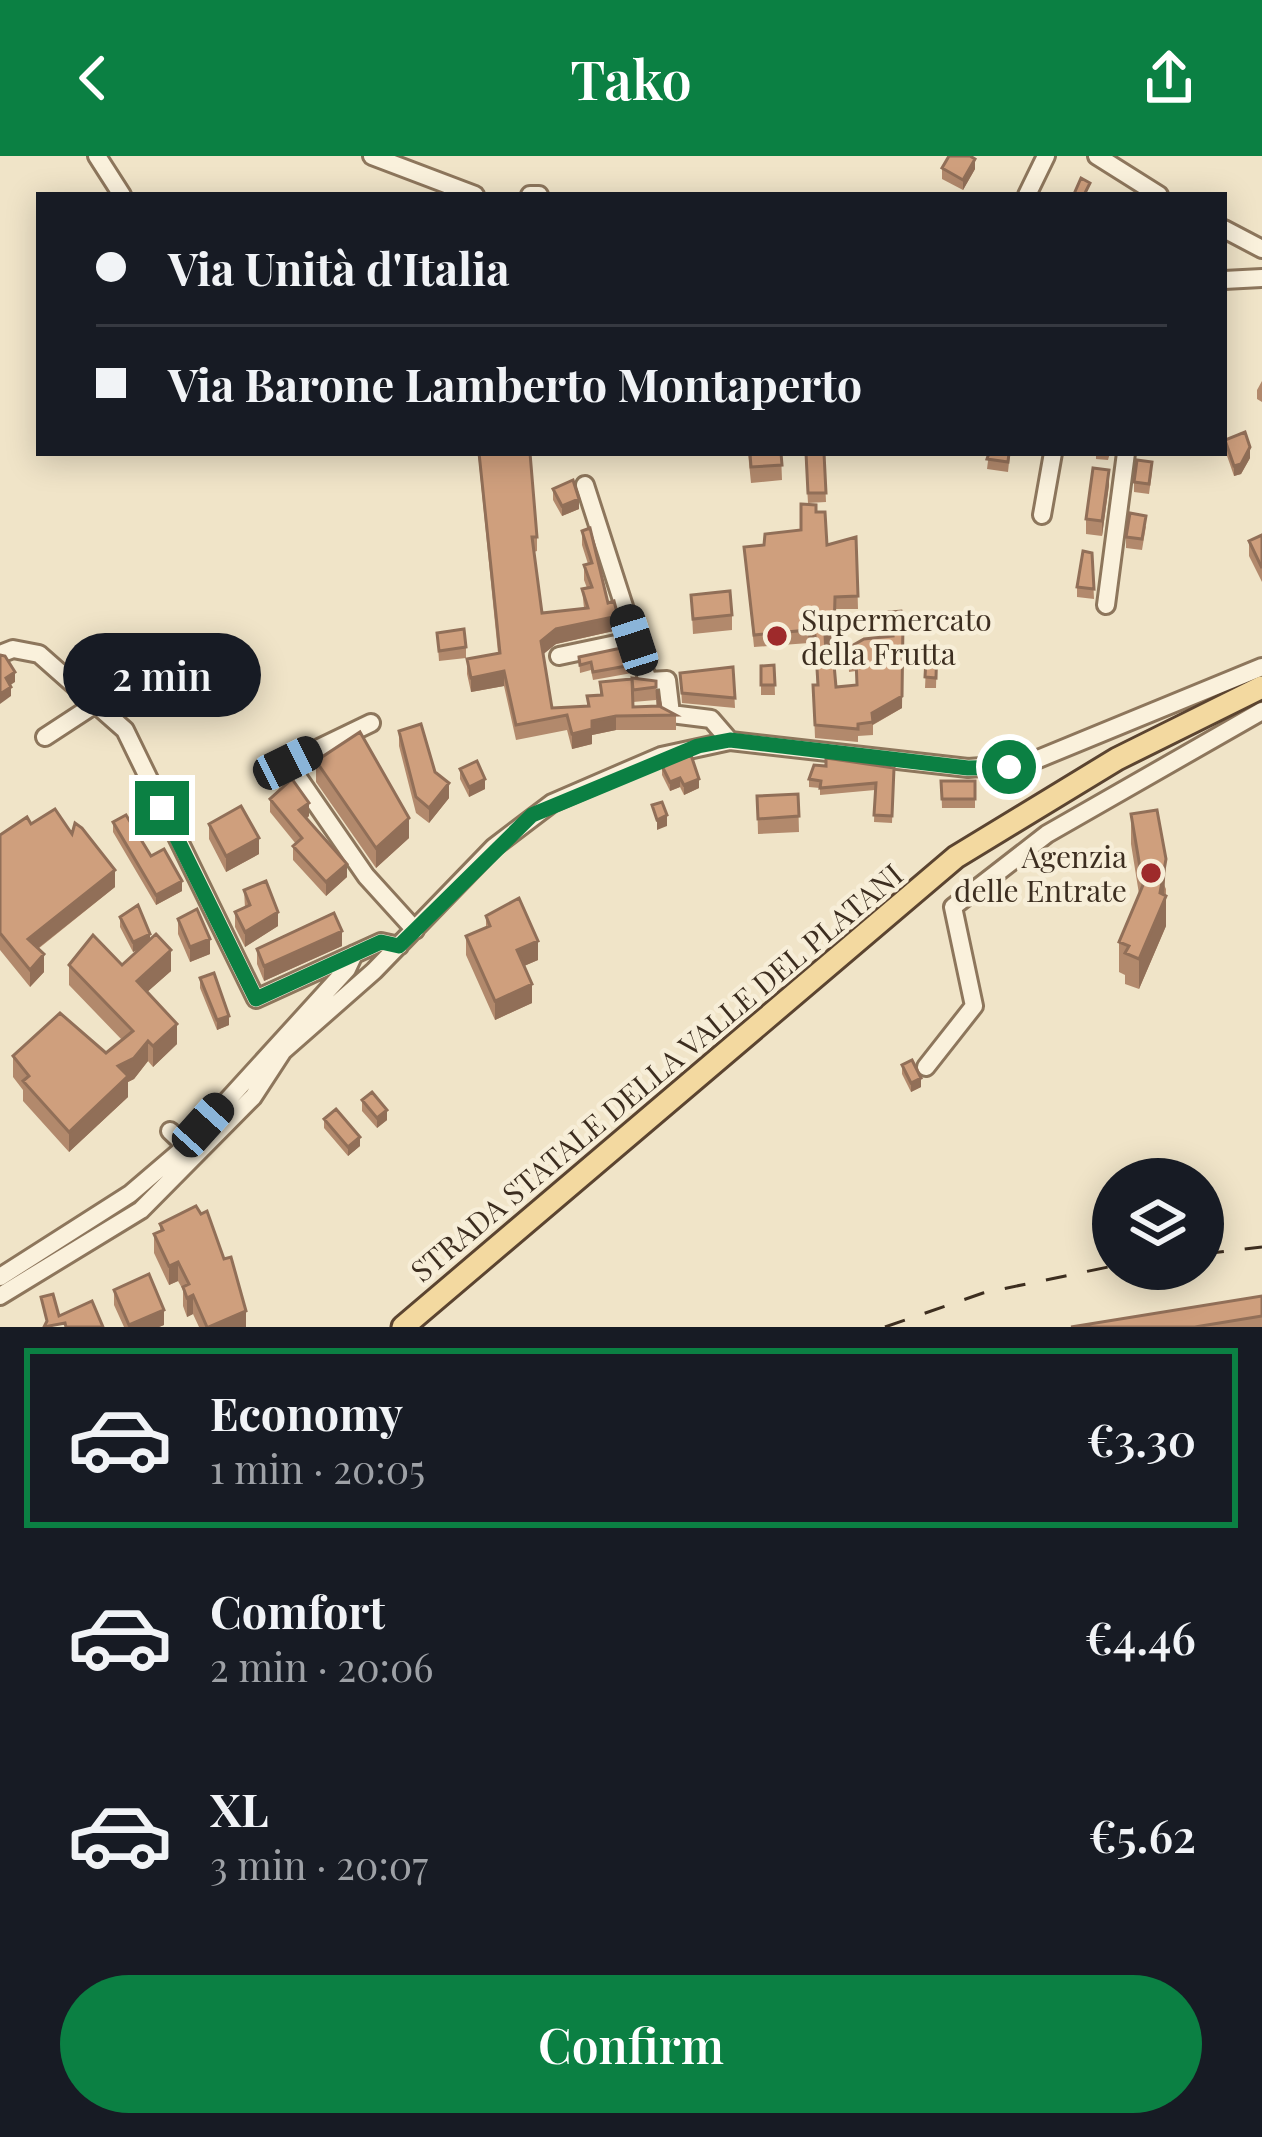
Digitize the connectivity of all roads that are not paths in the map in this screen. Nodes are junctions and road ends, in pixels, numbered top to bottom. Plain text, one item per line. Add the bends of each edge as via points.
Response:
1 (97, 156) edge
2 (372, 156) edge
3 (1046, 156) edge
4 (1101, 158) edge
5 (120, 192) edge
6 (468, 192) edge
7 (1028, 192) edge
8 (1154, 192) edge
9 (1227, 231) edge
10 (1262, 249) edge
11 (1262, 278) edge
12 (1227, 280) edge
13 (1052, 456) edge
14 (1126, 456) edge
15 (585, 485) dead end
16 (1042, 515) dead end
17 (1106, 605) dead end
18 (634, 640) junction
19 (0, 654) edge
20 (560, 656) dead end
21 (1262, 667) edge
22 (1262, 687) edge
23 (97, 703) junction
24 (1262, 711) edge
25 (371, 723) dead end
26 (45, 737) dead end
27 (730, 740) junction
28 (415, 930) junction
29 (399, 946) junction
30 (354, 954) junction
31 (285, 1043) junction
32 (926, 1067) dead end
33 (170, 1131) dead end
34 (191, 1151) junction
35 (0, 1277) edge
36 (0, 1296) edge
37 (403, 1327) edge

1 - 5 street
2 - 6 street
3 - 7 street
4 - 8 street
9 - 10 street
11 - 12 street
13 - 16 street
14 - 17 street
15 - 18 street
18 - 20 street
18 - 27 street via 648,681 667,680 671,714 711,719
19 - 23 street via 39,654
21 - 27 street via 1026,764 982,769
22 - 37 main road, STRADA STATALE DELLA VALLE DEL PLATANI via 1117,759 956,857
23 - 26 street
23 - 30 street via 124,730 256,999
24 - 32 street via 1048,834 953,907 974,1006
25 - 28 street via 288,763 389,906
27 - 28 street via 661,756 532,815
28 - 29 street
29 - 30 street via 381,942
29 - 31 street
30 - 31 street
31 - 34 street via 253,1097
33 - 34 street
34 - 35 street
34 - 36 street via 103,1237

